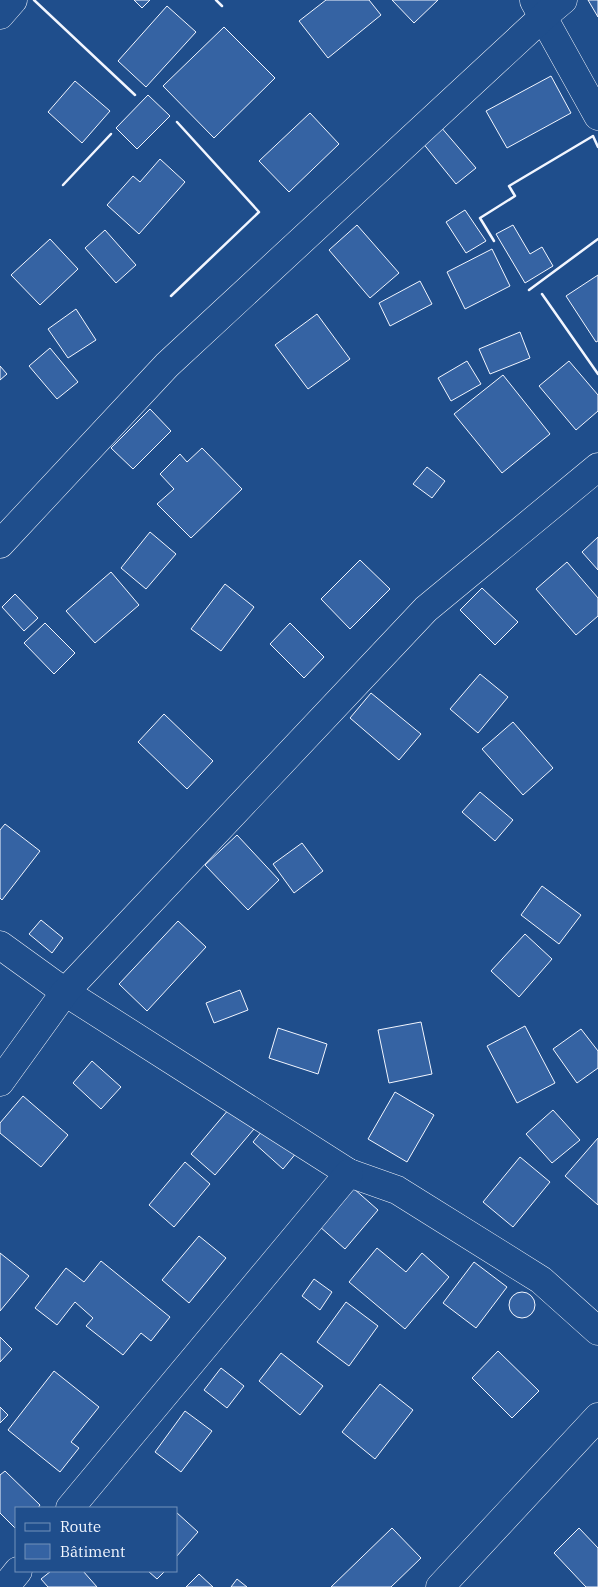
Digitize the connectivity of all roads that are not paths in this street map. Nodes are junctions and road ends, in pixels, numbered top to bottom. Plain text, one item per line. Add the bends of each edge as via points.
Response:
1 (13, 0) edge
2 (547, 5) edge
3 (0, 15) edge
4 (598, 116) edge
5 (598, 467) edge
6 (0, 544) edge
7 (0, 945) edge
8 (64, 992) junction
9 (0, 1082) edge
10 (349, 1173) junction
11 (598, 1331) edge
12 (598, 1418) edge
13 (71, 1507) edge
14 (17, 1572) edge
15 (4, 1587) edge
16 (440, 1587) edge

1 - 3 street
2 - 4 street
2 - 6 street via 167,365
5 - 8 street via 426,610
7 - 8 street
8 - 9 street
8 - 10 street
10 - 11 street via 397,1190 541,1280
10 - 13 street
12 - 16 street
14 - 15 street

